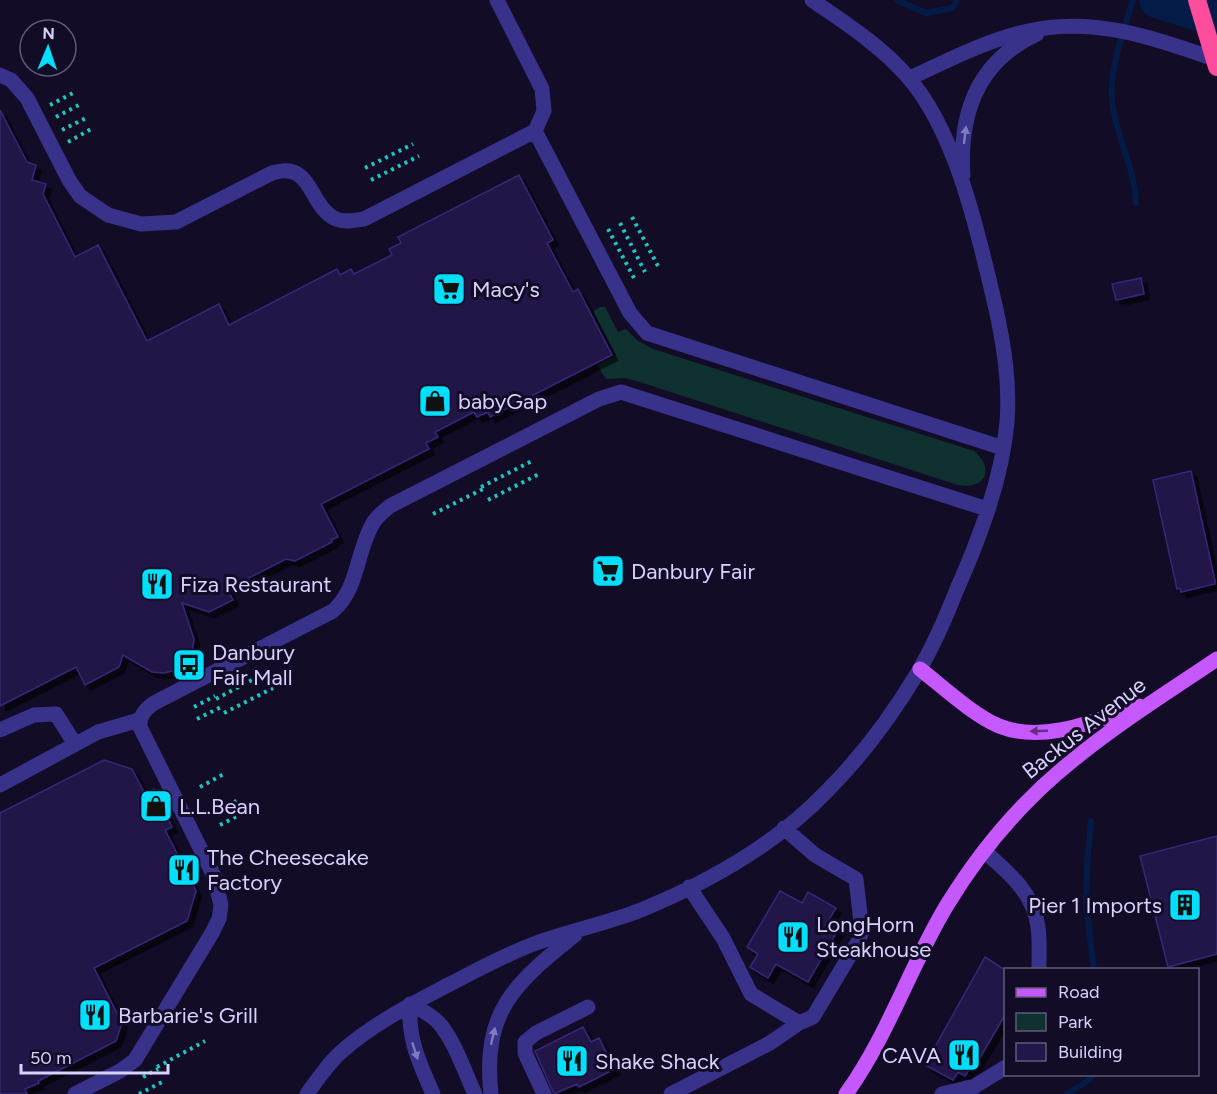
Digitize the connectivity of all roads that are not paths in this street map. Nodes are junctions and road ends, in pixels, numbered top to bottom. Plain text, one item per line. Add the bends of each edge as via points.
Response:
1 (497, 0) edge
2 (812, 0) edge
3 (1197, 0) edge
4 (1053, 27) junction
5 (1217, 60) edge
6 (1217, 67) edge
7 (0, 75) edge
8 (909, 78) junction
9 (535, 131) junction
10 (965, 193) junction
11 (1003, 448) junction
12 (987, 509) junction
13 (1217, 659) edge
14 (920, 669) junction
15 (1156, 700) junction
16 (139, 720) junction
17 (0, 730) edge
18 (75, 744) junction
19 (0, 785) edge
20 (784, 828) junction
21 (984, 851) junction
22 (689, 887) junction
23 (583, 929) junction
24 (1039, 968) edge
25 (410, 1004) junction
26 (588, 1007) dead end
27 (799, 1023) junction
28 (1004, 1067) edge
29 (971, 1090) edge
30 (75, 1094) edge
31 (307, 1094) edge
32 (432, 1094) edge
33 (475, 1094) edge
34 (491, 1094) edge
35 (543, 1094) edge
36 (671, 1094) edge
37 (846, 1094) edge
38 (942, 1094) edge

1 - 9 lane via 542,89 544,111
2 - 8 lane via 888,56
3 - 6 highway, bridge
4 - 5 lane via 1111,29 1143,35
4 - 8 lane via 997,40
10 -> 4 lane via 966,123 979,83 1010,50
7 - 9 lane via 11,80 27,98 80,196 108,214 141,224 176,222 283,169 304,178 326,213 337,220 364,219
8 - 10 lane via 941,130
9 - 11 lane via 630,313 647,333
10 - 11 lane via 1002,336 1008,394
11 - 12 lane
12 - 14 lane via 960,583
12 - 16 lane via 633,394 611,393 390,506 374,520 349,592 333,611 147,707
13 - 15 main road, Backus Avenue
15 -> 14 main road via 1077,726 1038,732 1019,730 1001,727 987,719
14 - 20 lane via 847,769 827,792
15 - 21 main road, Backus Avenue via 1071,762
16 - 18 lane via 98,732
16 - 30 lane via 214,876 220,912 213,933 135,1060
17 - 18 lane via 34,715 56,714
18 - 19 lane
20 - 22 lane
20 - 27 lane via 815,855 856,879 862,931 813,1017
21 - 24 lane via 1020,885 1032,906 1039,929
21 - 37 main road, Backus Avenue via 945,908
22 - 23 lane via 638,911
22 - 27 lane via 723,938 751,994
23 - 25 lane via 515,951
34 -> 23 lane via 491,1041 505,1004 534,968
25 - 31 lane via 339,1054
25 -> 32 lane via 414,1052
25 - 33 lane via 439,1023
26 - 35 lane via 525,1042 525,1053
27 - 36 lane via 770,1043
28 - 29 lane
29 - 38 lane

